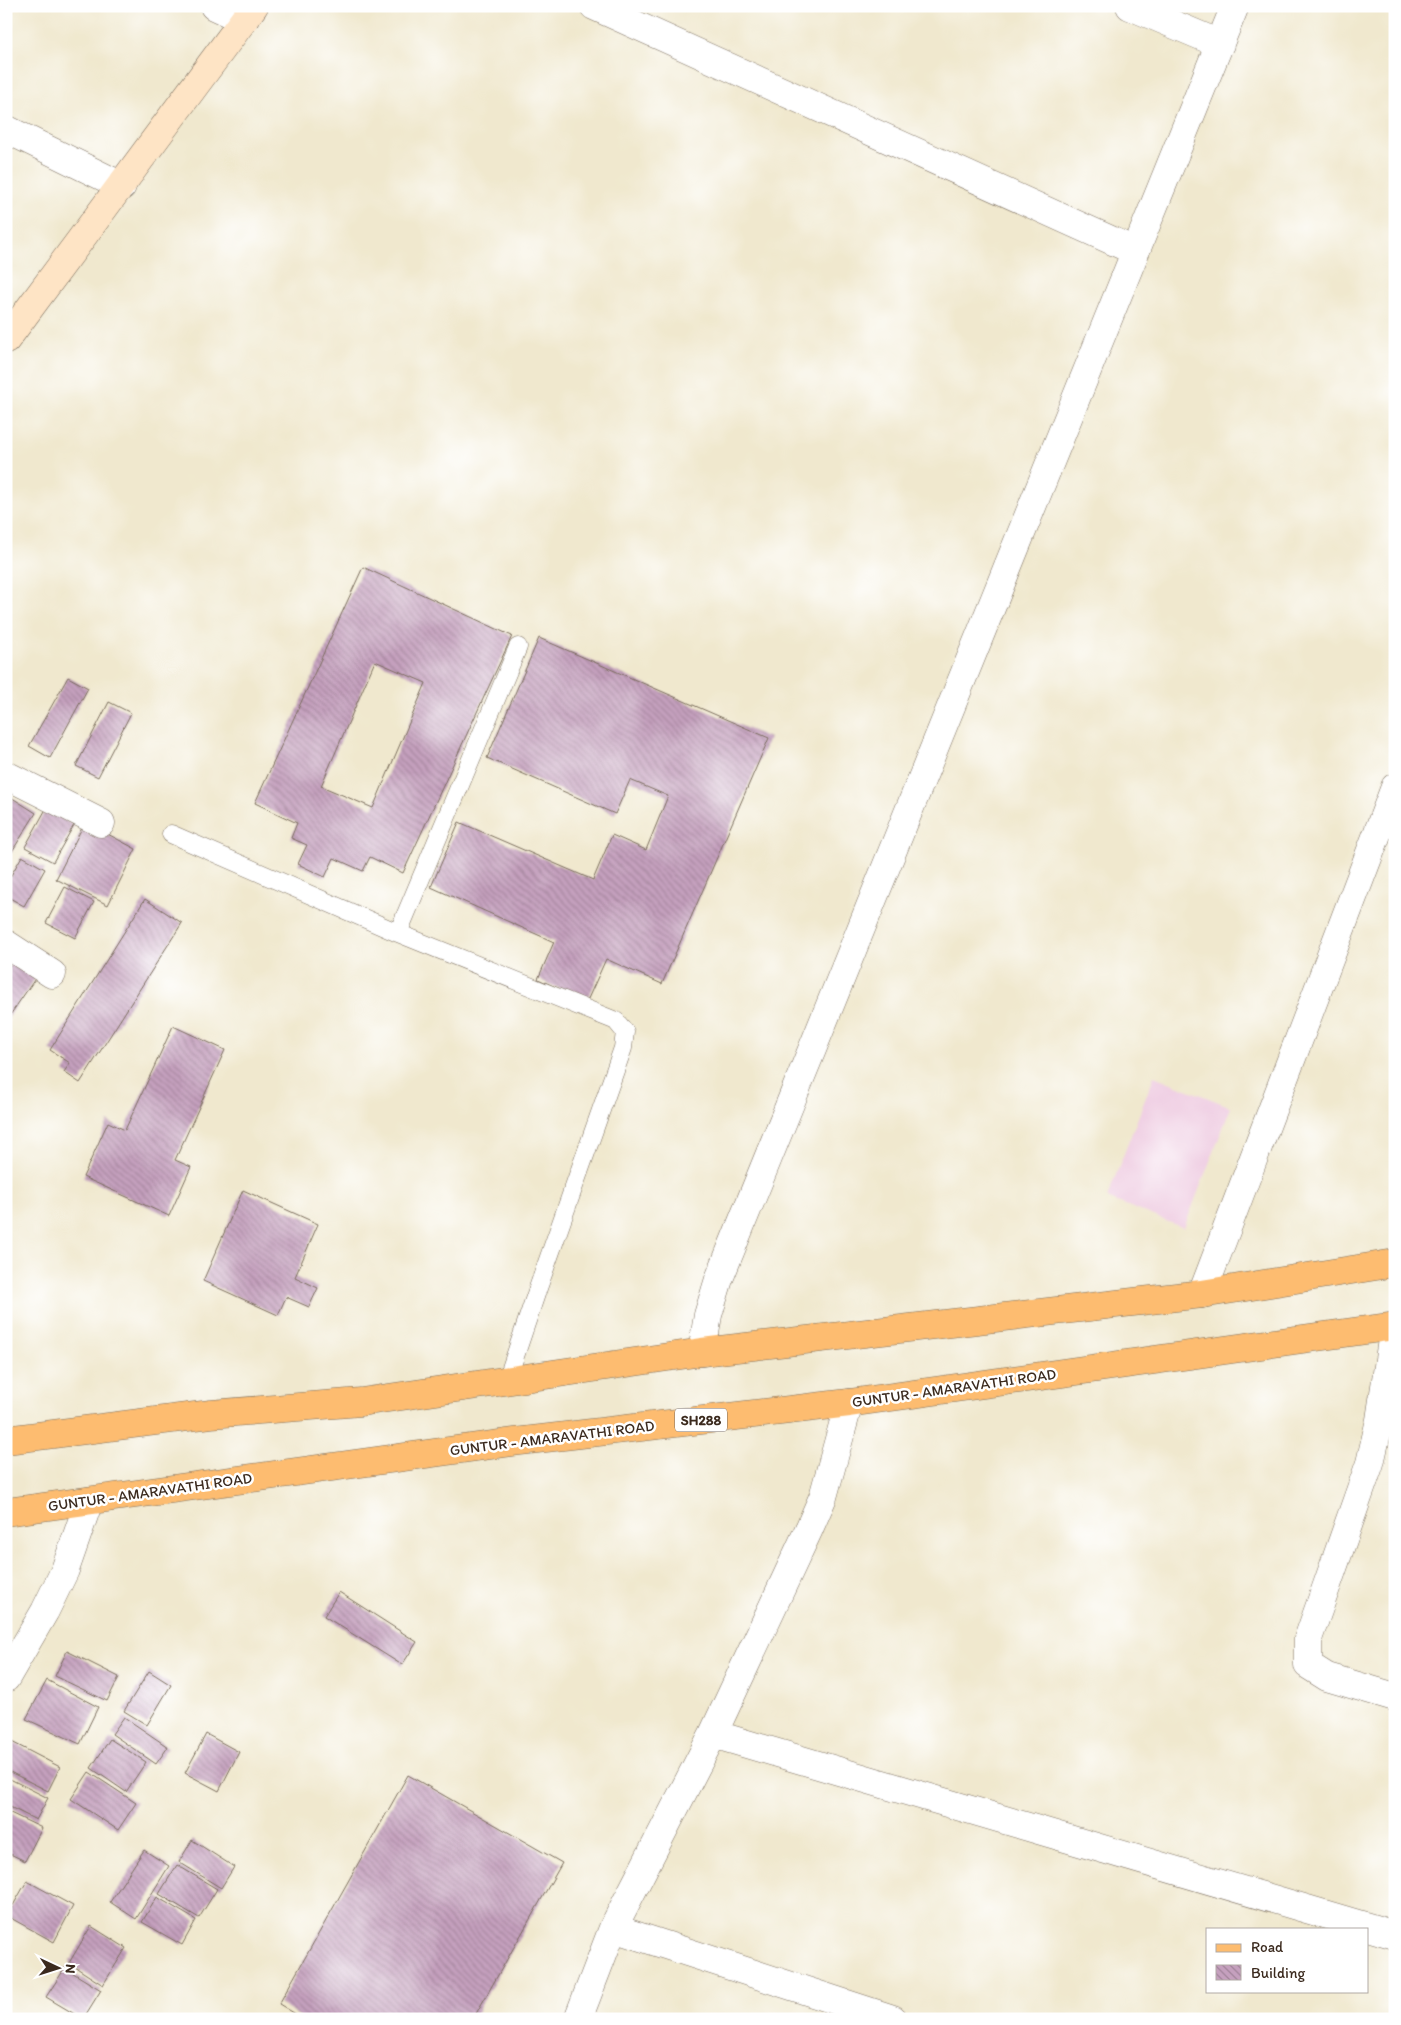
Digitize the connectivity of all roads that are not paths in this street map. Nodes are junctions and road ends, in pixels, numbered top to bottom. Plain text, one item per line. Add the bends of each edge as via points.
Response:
1 (214, 6) edge
2 (594, 6) edge
3 (1130, 6) edge
4 (1235, 6) edge
5 (249, 13) edge
6 (1220, 44) junction
7 (6, 129) edge
8 (122, 186) junction
9 (1136, 251) junction
10 (6, 340) edge
11 (518, 647) dead end
12 (6, 775) edge
13 (1395, 786) edge
14 (101, 823) dead end
15 (172, 834) dead end
16 (398, 933) junction
17 (6, 944) edge
18 (52, 974) dead end
19 (1395, 1263) edge
20 (1202, 1294) junction
21 (1394, 1326) edge
22 (702, 1352) junction
23 (508, 1380) junction
24 (849, 1403) junction
25 (6, 1440) edge
26 (89, 1501) junction
27 (6, 1512) edge
28 (6, 1678) edge
29 (1395, 1697) edge
30 (714, 1734) junction
31 (613, 1928) junction
32 (1395, 1935) edge
33 (578, 2019) edge
34 (893, 2019) edge

1 - 5 street
2 - 9 street
3 - 6 street
4 - 6 street
5 - 8 street
6 - 9 street
7 - 8 street
8 - 10 street
9 - 22 street via 719,1279 708,1315
11 - 16 lane
12 - 14 street
13 - 20 street
15 - 16 lane
16 - 23 lane via 616,1021 625,1032 623,1048
17 - 18 street
19 - 20 main road
20 - 22 main road
21 - 24 main road, GUNTUR - AMARAVATHI ROAD / SH288
21 - 29 street via 1370,1463 1308,1639 1308,1664 1327,1677
22 - 23 main road
23 - 25 main road via 361,1402 211,1414
24 - 26 main road, GUNTUR - AMARAVATHI ROAD / SH288 via 513,1442
24 - 30 street via 823,1497
26 - 27 main road, GUNTUR - AMARAVATHI ROAD / SH288
26 - 28 street via 65,1570
30 - 31 street
30 - 32 street
31 - 33 street
31 - 34 street

